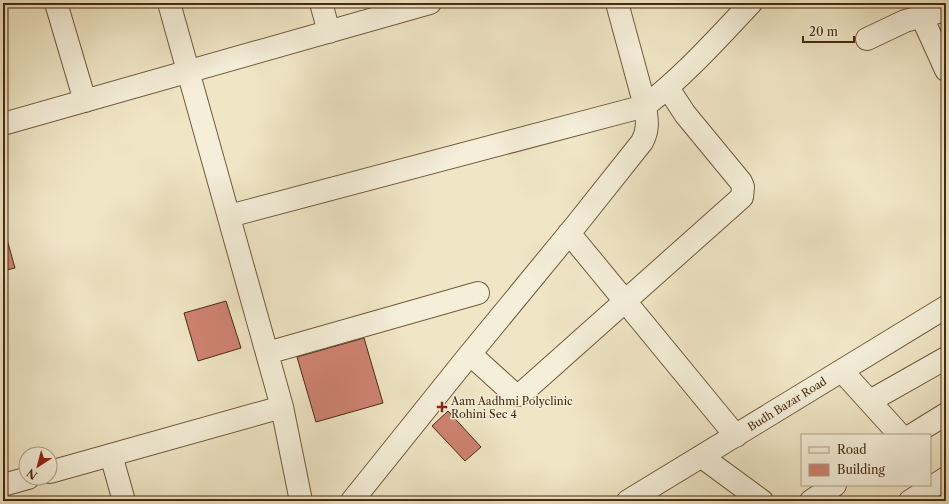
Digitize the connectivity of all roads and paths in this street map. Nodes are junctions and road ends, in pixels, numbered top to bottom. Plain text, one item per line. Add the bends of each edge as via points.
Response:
1 (56, 3) edge
2 (170, 3) edge
3 (321, 3) edge
4 (430, 3) edge
5 (617, 3) edge
6 (751, 3) edge
7 (946, 10) edge
8 (922, 16) junction
9 (329, 32) junction
10 (867, 39) dead end
11 (946, 70) edge
12 (190, 71) junction
13 (668, 88) junction
14 (85, 101) junction
15 (645, 106) junction
16 (3, 124) edge
17 (229, 216) junction
18 (569, 233) junction
19 (478, 293) dead end
20 (626, 301) junction
21 (946, 307) edge
22 (267, 353) junction
23 (470, 354) junction
24 (946, 358) edge
25 (842, 371) junction
26 (870, 402) junction
27 (282, 407) junction
28 (946, 414) edge
29 (899, 434) edge
30 (914, 434) edge
31 (736, 436) junction
32 (111, 455) junction
33 (702, 457) junction
34 (58, 470) edge
35 (941, 478) edge
36 (18, 481) edge
37 (3, 485) edge
38 (931, 485) edge
39 (834, 486) edge
40 (930, 486) edge
41 (124, 501) edge
42 (301, 501) edge
43 (352, 501) edge
44 (628, 501) edge
45 (762, 501) edge
46 (811, 501) edge
47 (910, 501) edge

1 - 14 street
2 - 12 street
3 - 9 street
4 - 9 street
5 - 15 street
6 - 13 street
7 - 8 street
8 - 10 street
8 - 11 street
9 - 12 street
12 - 14 street
12 - 17 street
13 - 15 street
13 - 20 street via 685,114 741,182 744,192 739,201
14 - 16 street
15 - 17 street
15 - 18 street via 648,124 644,138
17 - 22 street
18 - 20 street
18 - 23 street
19 - 22 street
20 - 23 street via 518,395
20 - 31 street
21 - 25 street, Budh Bazar Road
22 - 27 street
23 - 43 street
24 - 26 street
25 - 26 street
25 - 31 street, Budh Bazar Road
26 - 29 street
27 - 32 street
27 - 42 street
28 - 30 street
31 - 33 street, Budh Bazar Road
32 - 34 street
32 - 41 street
33 - 44 street, Budh Bazar Road
33 - 45 street
35 - 38 street
36 - 37 street
39 - 46 street
40 - 47 street

